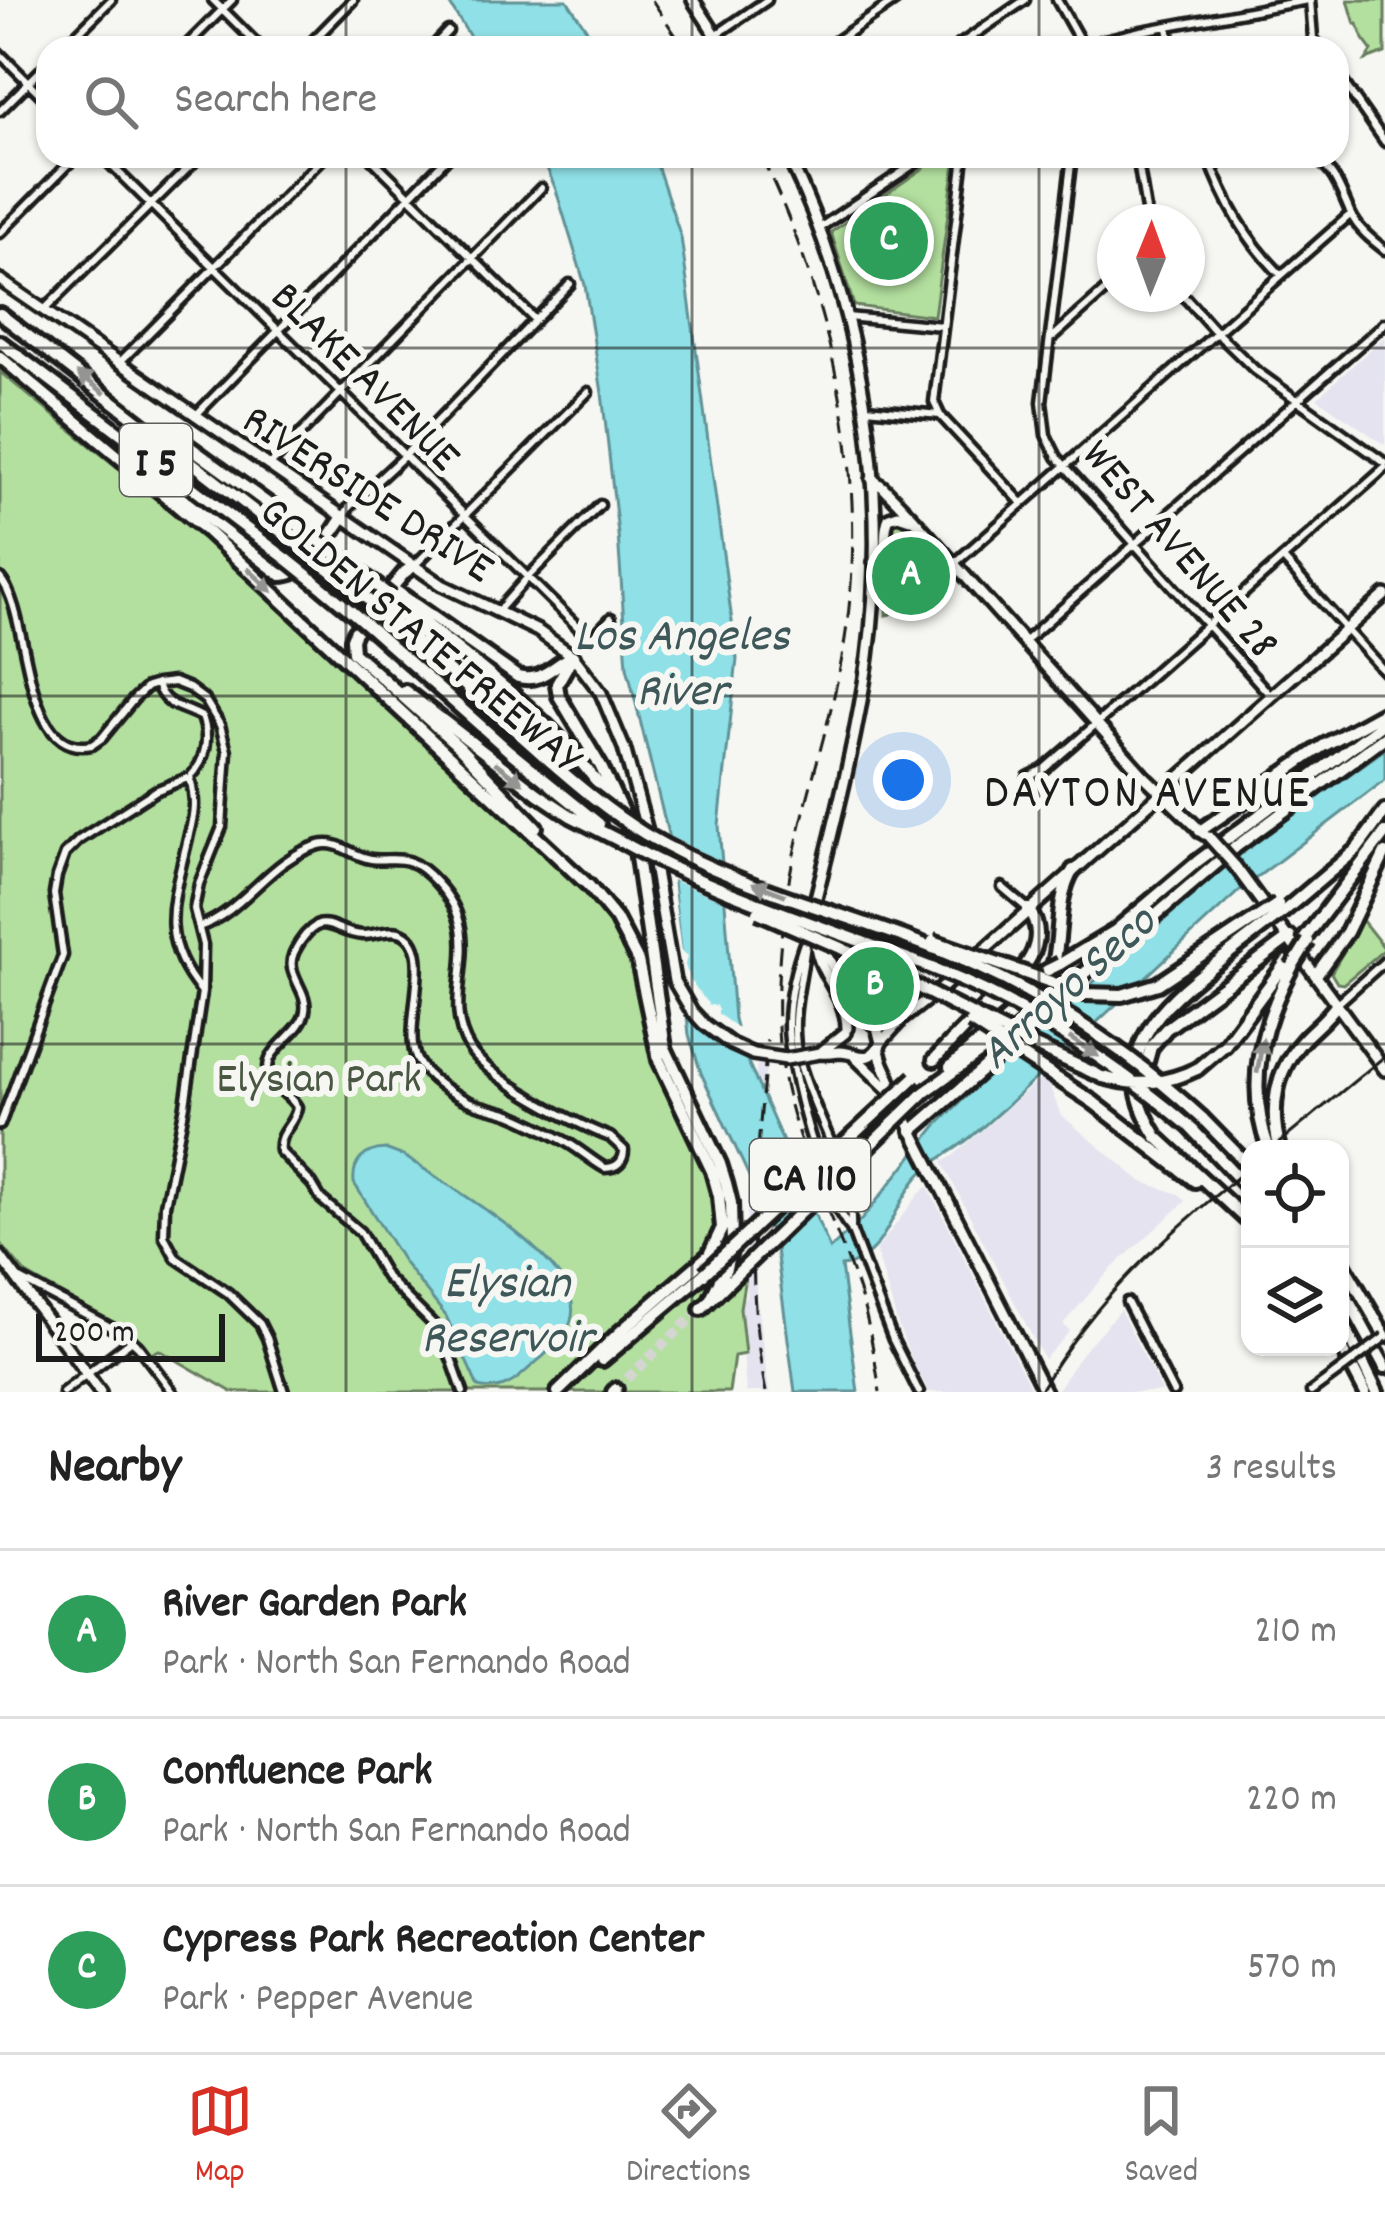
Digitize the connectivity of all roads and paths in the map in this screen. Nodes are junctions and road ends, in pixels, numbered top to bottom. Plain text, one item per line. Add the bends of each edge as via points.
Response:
1 (111, 0) edge
2 (213, 0) edge
3 (232, 0) edge
4 (353, 0) edge
5 (693, 0) edge
6 (767, 0) edge
7 (896, 0) edge
8 (1024, 0) edge
9 (1057, 0) edge
10 (1309, 0) edge
11 (1263, 4) edge
12 (223, 9) junction
13 (1168, 26) junction
14 (448, 31) dead end
15 (716, 35) joint
16 (75, 36) edge
17 (196, 36) edge
18 (249, 36) edge
19 (318, 36) edge
20 (443, 36) edge
21 (844, 36) edge
22 (972, 36) edge
23 (1078, 36) edge
24 (1123, 36) edge
25 (1170, 36) edge
26 (1313, 36) edge
27 (0, 54) edge
28 (36, 75) edge
29 (28, 83) junction
30 (36, 91) edge
31 (1349, 93) edge
32 (0, 111) edge
33 (1385, 142) edge
34 (64, 168) edge
35 (114, 168) edge
36 (188, 168) edge
37 (313, 168) edge
38 (380, 168) edge
39 (438, 168) edge
40 (796, 168) edge
41 (908, 168) edge
42 (963, 168) edge
43 (1071, 168) edge
44 (1139, 168) edge
45 (1213, 168) edge
46 (1329, 168) edge
47 (541, 188) dead end
48 (409, 198) junction
49 (1145, 204) edge
50 (151, 205) junction
51 (1351, 214) junction
52 (818, 229) junction
53 (0, 233) edge
54 (1385, 250) edge
55 (472, 257) junction
56 (214, 267) junction
57 (1281, 275) junction
58 (0, 280) edge
59 (570, 284) dead end
60 (1097, 297) edge
61 (43, 311) junction
62 (1198, 312) edge
63 (0, 314) edge
64 (847, 317) junction
65 (535, 320) junction
66 (1385, 323) edge
67 (942, 326) junction
68 (277, 330) junction
69 (1216, 332) junction
70 (1050, 339) junction
71 (0, 342) edge
72 (0, 357) edge
73 (119, 362) junction
74 (340, 392) junction
75 (588, 392) dead end
76 (1297, 400) junction
77 (866, 408) junction
78 (940, 415) junction
79 (196, 416) junction
80 (141, 421) junction
81 (109, 448) junction
82 (404, 455) junction
83 (1065, 465) junction
84 (268, 466) junction
85 (1385, 466) edge
86 (872, 479) junction
87 (1022, 503) junction
88 (600, 505) dead end
89 (464, 516) junction
90 (343, 517) junction
91 (914, 519) junction
92 (1135, 544) junction
93 (1283, 559) junction
94 (874, 562) junction
95 (954, 563) junction
96 (414, 566) junction
97 (0, 578) edge
98 (527, 578) junction
99 (388, 590) junction
100 (1385, 595) edge
101 (497, 613) junction
102 (611, 618) dead end
103 (1207, 625) junction
104 (1346, 629) junction
105 (1024, 642) junction
106 (352, 646) junction
107 (573, 656) junction
108 (1385, 672) edge
109 (157, 683) junction
110 (1270, 695) junction
111 (1385, 712) edge
112 (1385, 722) edge
113 (1096, 724) junction
114 (1385, 737) edge
115 (190, 777) junction
116 (1028, 777) dead end
117 (1160, 793) junction
118 (571, 810) junction
119 (1382, 816) edge
120 (1385, 833) edge
121 (1204, 834) junction
122 (1385, 853) edge
123 (557, 856) junction
124 (640, 864) junction
125 (669, 868) junction
126 (1072, 870) junction
127 (1002, 887) dead end
128 (1281, 908) junction
129 (1028, 909) junction
130 (199, 927) junction
131 (875, 927) junction
132 (1289, 937) junction
133 (1129, 938) junction
134 (810, 939) junction
135 (1385, 961) edge
136 (1290, 964) junction
137 (1316, 976) junction
138 (908, 982) junction
139 (202, 992) junction
140 (1337, 1004) junction
141 (902, 1019) junction
142 (869, 1022) junction
143 (846, 1030) junction
144 (880, 1045) junction
145 (820, 1053) junction
146 (854, 1055) junction
147 (934, 1060) junction
148 (1385, 1070) edge
149 (926, 1091) junction
150 (894, 1095) junction
151 (0, 1125) edge
152 (915, 1137) junction
153 (1267, 1140) edge
154 (1277, 1140) edge
155 (1174, 1154) junction
156 (1241, 1158) edge
157 (1241, 1181) edge
158 (1241, 1218) edge
159 (1241, 1220) edge
160 (851, 1229) junction
161 (2, 1261) edge
162 (1349, 1274) edge
163 (15, 1276) junction
164 (711, 1298) junction
165 (1349, 1301) edge
166 (1127, 1302) dead end
167 (701, 1309) tunnel mouth
168 (1349, 1335) edge
169 (1385, 1336) edge
170 (132, 1340) junction
171 (1345, 1356) edge
172 (1385, 1366) edge
173 (1351, 1371) junction
174 (87, 1374) junction
175 (63, 1392) edge
176 (100, 1392) edge
177 (173, 1392) edge
178 (284, 1392) edge
179 (463, 1392) edge
180 (561, 1392) edge
181 (919, 1392) edge
182 (1045, 1392) edge
183 (1173, 1392) edge
184 (1311, 1392) edge
185 (1363, 1392) edge
186 (1377, 1392) edge

1 - 16 street
2 - 12 street
3 - 12 street
4 - 19 street
5 - 15 main road
6 - 15 street
7 - 21 street
8 - 22 street
9 - 23 street
10 - 11 street
10 - 26 street
11 - 13 street
12 - 17 street
12 - 18 street
13 - 24 street
13 - 25 street
14 - 20 street
27 - 29 street
28 - 29 street
29 - 30 street
29 - 32 street
31 - 33 street
34 - 53 street
35 - 50 street, BLAKE AVENUE
36 - 50 street
37 - 56 street
38 - 48 street
39 - 48 street
40 - 52 main road
41 - 52 street
42 - 67 street
43 - 70 street, WEST AVENUE 28
44 - 49 street
45 - 57 street via 1235,219
46 - 51 street
47 - 55 street
48 - 55 street
48 - 68 street
50 - 56 street, BLAKE AVENUE
50 - 61 street
51 - 54 street
51 - 57 street
52 - 64 main road
55 - 65 street
55 - 74 street
56 - 68 street, BLAKE AVENUE
56 - 73 street
57 - 69 street
58 - 61 main road, RIVERSIDE DRIVE
59 - 65 street
60 - 70 street
61 - 73 main road, RIVERSIDE DRIVE
62 - 69 street
80 -> 63 highway, GOLDEN STATE FREEWAY / I 5
64 - 67 street
64 - 77 main road
65 - 82 street
66 - 76 street
67 - 78 street via 934,402
68 - 74 street, BLAKE AVENUE
68 - 79 street
69 - 76 street
69 - 83 street
70 - 83 street, WEST AVENUE 28 via 1042,413
71 - 118 highway, GOLDEN STATE FREEWAY / I 5, bridge via 313,580
72 - 81 highway
73 - 79 main road, RIVERSIDE DRIVE
74 - 82 street, BLAKE AVENUE
74 - 84 street
75 - 89 street
76 - 85 street
76 - 92 street
77 - 78 street
77 - 86 main road
78 - 87 street
79 - 84 main road, RIVERSIDE DRIVE
80 - 99 highway via 179,439
131 -> 80 highway, GOLDEN STATE FREEWAY / I 5, bridge via 727,873 611,810 366,598
81 - 90 highway via 281,575 309,563
81 -> 123 highway
82 - 89 street, BLAKE AVENUE
82 - 90 street
83 - 87 street
83 - 92 street, WEST AVENUE 28
84 - 90 main road, RIVERSIDE DRIVE
85 - 93 street
86 - 91 main road
86 - 94 main road
87 - 95 street
88 - 98 street
89 - 96 street
89 - 98 street, BLAKE AVENUE
90 - 96 main road, RIVERSIDE DRIVE
91 - 94 main road via 889,518 884,554
91 - 95 main road
92 - 103 street, WEST AVENUE 28
92 - 105 street
93 - 103 street
93 - 104 street
94 - 134 main road via 857,723
95 - 105 main road
96 - 101 main road, RIVERSIDE DRIVE
96 - 106 highway via 355,632
97 - 109 street via 14,599 40,709 67,743 92,745
98 - 101 street
98 - 102 street, BLAKE AVENUE via 589,637
99 - 107 highway via 518,677 544,676
99 - 124 highway via 569,746 612,802
100 - 104 main road
101 - 107 main road, RIVERSIDE DRIVE
103 - 110 street, WEST AVENUE 28
103 - 113 street
104 - 108 street
104 - 110 main road
105 - 113 main road
106 -> 118 highway via 514,777
106 - 123 highway
107 - 124 highway via 559,696 621,806
107 - 145 main road, RIVERSIDE DRIVE, bridge via 601,694 624,748 680,993 704,1024 747,1052 786,1060
109 - 115 street via 167,702 205,722 203,757
109 - 130 street via 180,683 205,700 227,752 222,827 194,900
110 - 117 main road
111 - 121 highway via 1323,746
112 - 147 highway, CA 110 via 1115,931 1012,993
113 - 116 street
113 - 117 main road
114 - 133 highway, CA 110
115 - 139 street via 192,824 171,921 181,961
115 - 151 street via 155,791 65,854 54,894 63,955
117 - 121 main road
117 - 126 main road
118 - 125 highway, GOLDEN STATE FREEWAY / I 5, bridge
119 - 128 highway via 1342,862
120 - 136 highway, bridge
121 - 132 main road, bridge
122 - 137 highway
123 - 180 highway via 603,903 634,952 659,1060 712,1172 722,1220 709,1255
124 - 164 highway via 665,1048 731,1203 730,1255
125 - 138 highway, bridge
125 -> 157 highway, GOLDEN STATE FREEWAY / I 5, bridge via 1014,1005 1129,1076
126 - 129 main road
126 - 149 highway via 1043,988
127 - 129 street
128 - 131 highway, bridge via 1158,984 1105,997
128 - 155 highway, bridge via 1148,1028 1136,1087 1156,1137
129 - 141 main road
129 - 147 highway via 1037,929 1028,964
130 - 139 street
130 - 179 street via 220,919 286,859 323,844 415,863 457,910 464,941 459,1015 474,1055 624,1150 619,1164 605,1168 527,1122 460,1097 425,1071 411,1025 418,957 403,933 360,935 325,923 308,931 292,960 304,1018 269,1063 272,1081 297,1107 280,1151 434,1324
131 - 156 highway, GOLDEN STATE FREEWAY / I 5, bridge via 1047,1002 1135,1060
132 - 137 main road
132 - 155 highway via 1151,1047 1144,1103
133 - 149 highway, CA 110
133 - 152 highway
134 - 142 main road
134 - 143 main road via 845,1008
134 - 160 street via 795,1003 798,1055 845,1188
134 - 160 street via 793,982 788,1035 811,1135
135 - 140 street
136 - 138 highway, bridge via 1197,1069 1150,1083 1080,1068
153 -> 136 highway via 1258,1061
137 - 140 main road
138 - 159 highway, bridge via 1094,1102
139 - 178 street via 164,1236 176,1258 260,1324
140 - 148 main road
140 - 154 highway via 1283,1070 1273,1108
141 - 142 main road
141 - 144 main road
142 - 143 main road
142 - 144 main road
143 - 145 main road
143 - 146 main road
144 - 146 main road via 871,1055
144 - 150 main road
145 - 146 main road, RIVERSIDE DRIVE
146 - 150 main road
147 - 180 highway, CA 110, bridge via 705,1273
149 - 164 highway, CA 110, bridge
150 - 152 main road
152 - 182 main road
155 - 158 highway
160 - 181 street
161 - 163 main road
162 - 169 highway
163 - 170 street
163 - 174 main road
164 - 167 highway, CA 110
165 - 172 highway
166 - 183 street
168 - 186 highway
169 - 173 street, bridge
170 - 174 street
170 - 177 street
171 - 173 highway
173 - 184 street
173 - 185 highway
174 - 175 street
174 - 176 main road

